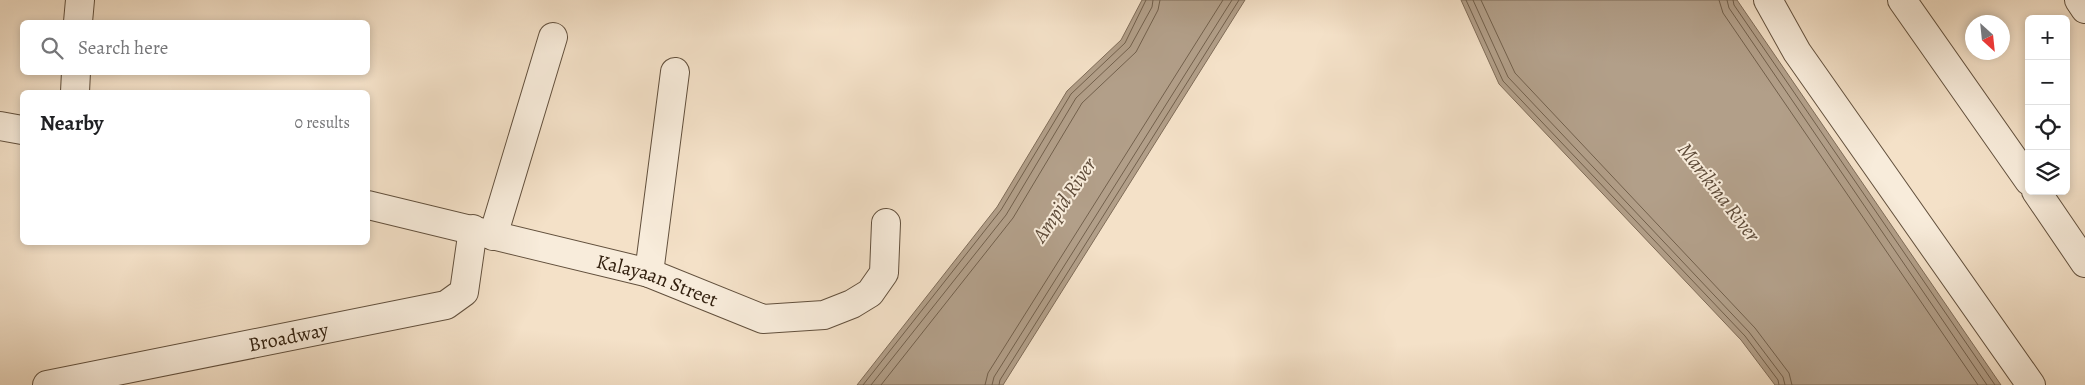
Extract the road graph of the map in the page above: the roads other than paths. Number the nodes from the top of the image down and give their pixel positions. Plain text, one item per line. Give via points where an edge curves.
1 (80, 0) edge
2 (1768, 0) edge
3 (1902, 0) edge
4 (2079, 0) edge
5 (2085, 9) edge
6 (78, 20) edge
7 (553, 37) dead end
8 (675, 72) dead end
9 (76, 75) edge
10 (75, 90) edge
11 (0, 126) edge
12 (20, 130) edge
13 (2025, 175) edge
14 (2039, 195) edge
15 (370, 205) edge
16 (886, 223) dead end
17 (483, 233) junction
18 (2085, 264) edge
19 (649, 273) junction
20 (47, 385) edge
21 (2031, 385) edge

1 - 6 street
2 - 21 street via 1797,52
3 - 13 street
4 - 5 street
7 - 17 street, Broadway
8 - 19 street
9 - 10 street
11 - 12 street
14 - 18 street
15 - 17 street, Kalayaan Street
16 - 19 street, Kalayaan Street via 884,273 870,293 824,315 763,319
17 - 19 street, Kalayaan Street
17 - 20 street, Broadway via 464,292 446,305

